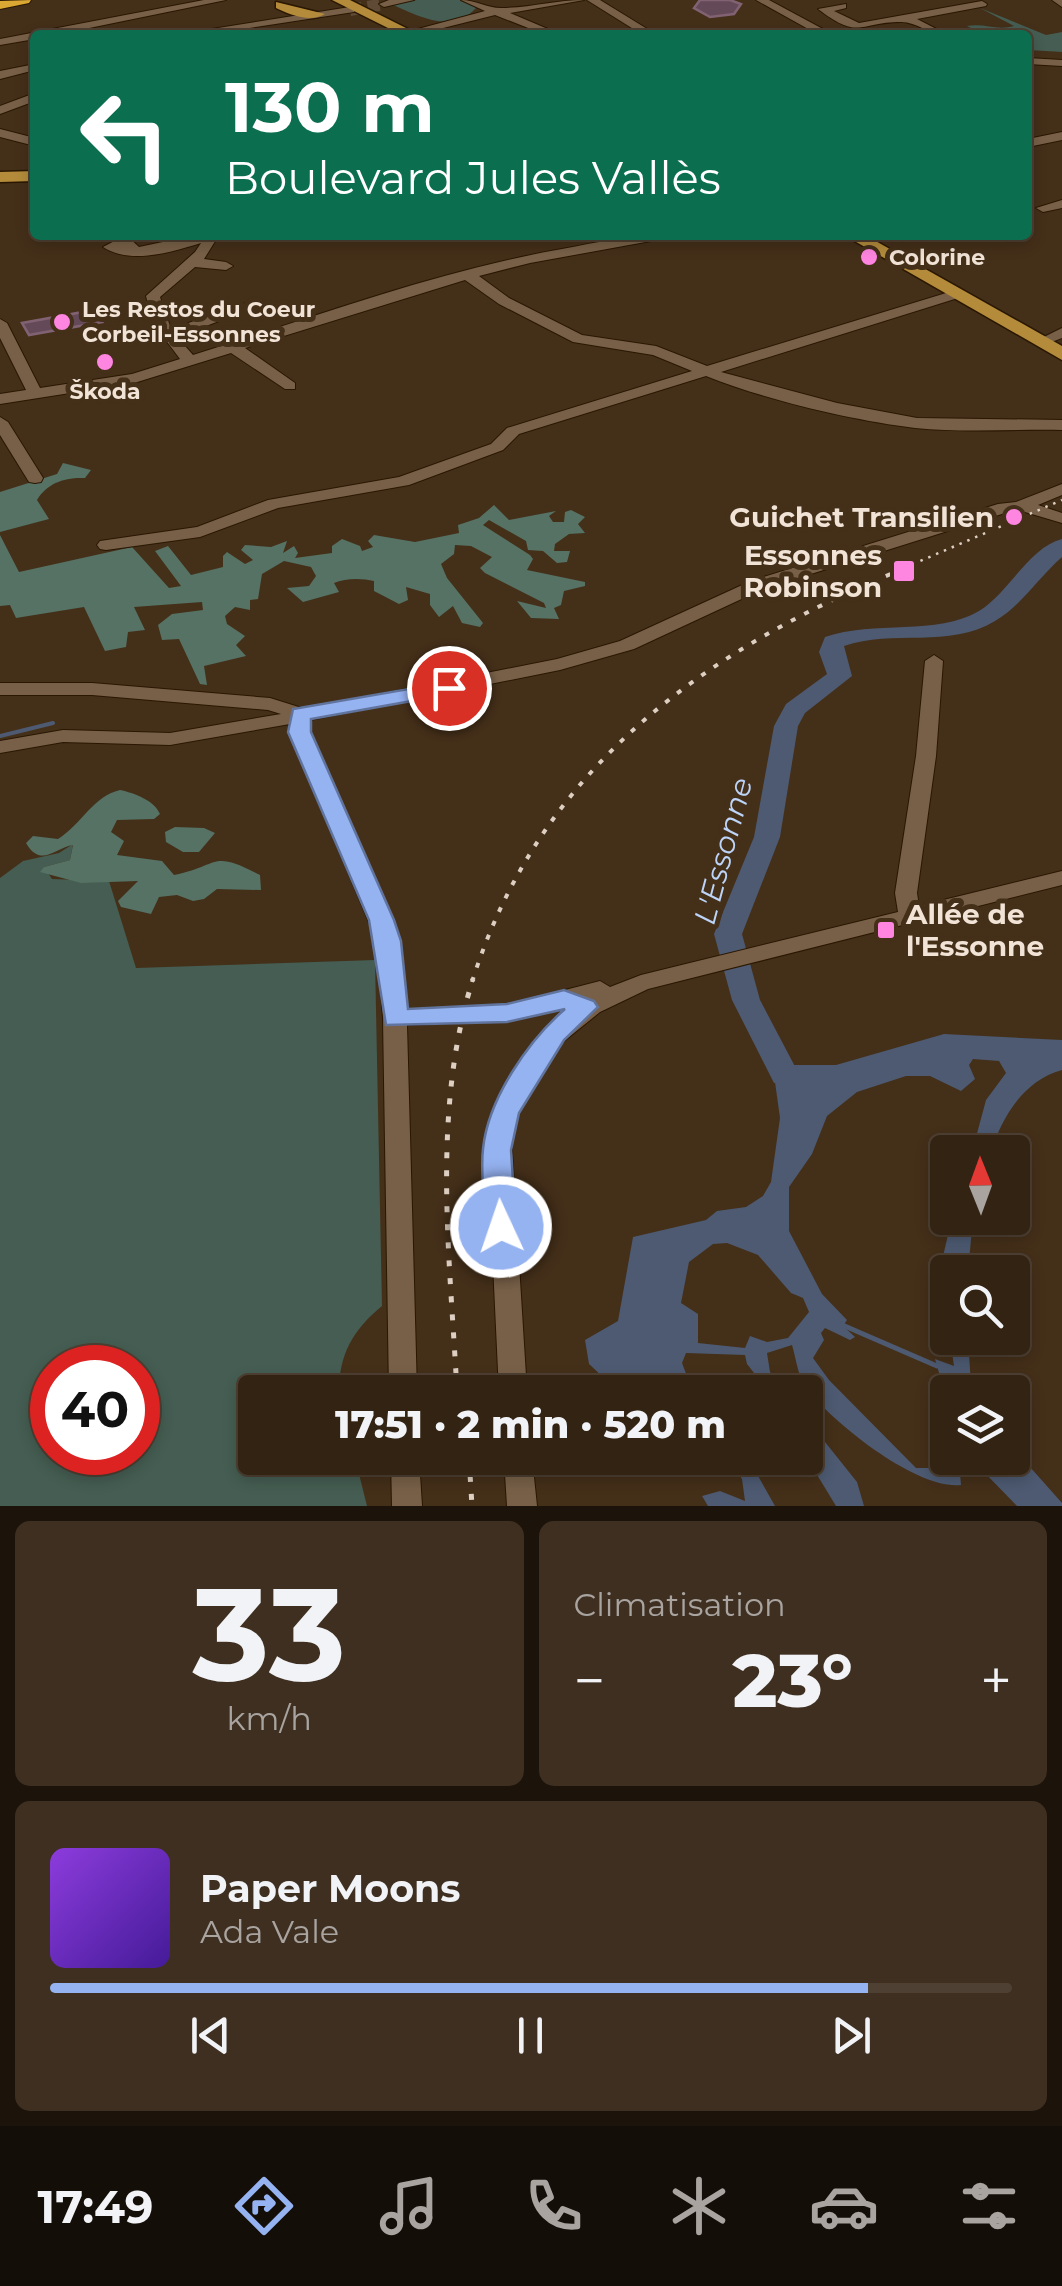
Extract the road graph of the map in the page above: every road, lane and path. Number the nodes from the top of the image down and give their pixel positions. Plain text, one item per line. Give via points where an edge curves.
1 (24, 0) edge
2 (221, 0) edge
3 (364, 0) edge
4 (409, 0) edge
5 (466, 0) edge
6 (579, 0) edge
7 (592, 0) edge
8 (761, 0) edge
9 (204, 1) edge
10 (1, 2) edge
11 (979, 2) edge
12 (478, 3) edge
13 (836, 3) edge
14 (384, 4) dead end
15 (344, 5) edge
16 (285, 11) edge
17 (495, 12) junction
18 (318, 14) joint
19 (906, 18) junction
20 (880, 22) junction
21 (53, 30) edge
22 (202, 30) edge
23 (406, 30) edge
24 (412, 30) edge
25 (430, 30) edge
26 (543, 30) edge
27 (639, 30) edge
28 (818, 30) edge
29 (931, 30) edge
30 (30, 35) edge
31 (4, 41) edge
32 (30, 52) edge
33 (1032, 61) edge
34 (1062, 62) edge
35 (30, 67) edge
36 (0, 74) edge
37 (0, 93) edge
38 (30, 99) edge
39 (20, 102) junction
40 (0, 110) edge
41 (1, 134) edge
42 (1059, 140) edge
43 (30, 141) edge
44 (1032, 143) edge
45 (30, 174) edge
46 (0, 175) edge
47 (1062, 204) edge
48 (1043, 208) dead end
49 (192, 240) edge
50 (207, 240) edge
51 (638, 240) edge
52 (862, 240) edge
53 (133, 248) dead end
54 (192, 262) junction
55 (226, 266) dead end
56 (468, 275) junction
57 (956, 294) junction
58 (257, 304) dead end
59 (0, 324) edge
60 (1062, 332) edge
61 (168, 335) junction
62 (1040, 342) junction
63 (233, 347) junction
64 (1062, 354) edge
65 (191, 361) junction
66 (710, 373) junction
67 (290, 386) dead end
68 (34, 391) junction
69 (0, 399) edge
70 (0, 422) edge
71 (1062, 424) edge
72 (35, 478) dead end
73 (1062, 488) edge
74 (1020, 506) junction
75 (1062, 518) edge
76 (106, 546) dead end
77 (934, 661) dead end
78 (0, 689) edge
79 (300, 714) junction
80 (0, 747) edge
81 (1062, 878) edge
82 (910, 915) junction
83 (574, 1003) junction
84 (395, 1018) junction
85 (403, 1375) edge
86 (512, 1375) edge
87 (405, 1475) edge
88 (519, 1475) edge
89 (406, 1506) edge
90 (522, 1506) edge

1 - 10 highway
2 - 9 street
3 - 24 main road via 398,15
4 - 14 street
5 - 12 street
6 - 17 street
7 - 27 street
8 - 28 street
9 - 21 street via 174,12
11 - 19 street
12 - 17 street
13 - 20 street
13 - 20 street via 822,9 858,28
15 - 18 street
15 - 23 main road
16 - 18 main road
16 - 22 street
17 - 25 street
17 - 26 street
19 - 20 street
19 - 29 street
30 - 31 street
31 - 32 street
33 - 34 street
35 - 36 street
37 - 39 street
38 - 39 street
39 - 40 street
41 - 43 street
42 - 44 street
45 - 46 main road
47 - 48 street
49 - 53 street
50 - 54 street
51 - 56 street
52 - 57 main road
54 - 55 street
54 - 61 street via 154,296
56 - 63 street
56 - 66 street via 578,339 656,351
57 - 62 main road
57 - 66 street
58 - 61 street
59 - 68 street
60 - 62 street
61 - 65 street
62 - 64 main road
63 - 65 street
63 - 67 street
65 - 68 street via 114,383
66 - 71 street via 888,420
66 - 76 street via 513,431 497,447 403,481 274,504 200,532
68 - 69 street
70 - 72 street
73 - 74 street
74 - 75 street
74 - 79 street via 756,585 612,650
77 - 82 street via 906,893
78 - 79 street via 80,688 270,704
79 - 80 street via 179,738 62,736
79 - 84 street via 300,732 388,941
81 - 82 street
82 - 83 street
83 - 84 street
83 - 86 street via 528,1070 498,1136
84 - 85 street
87 - 89 street
88 - 90 street

